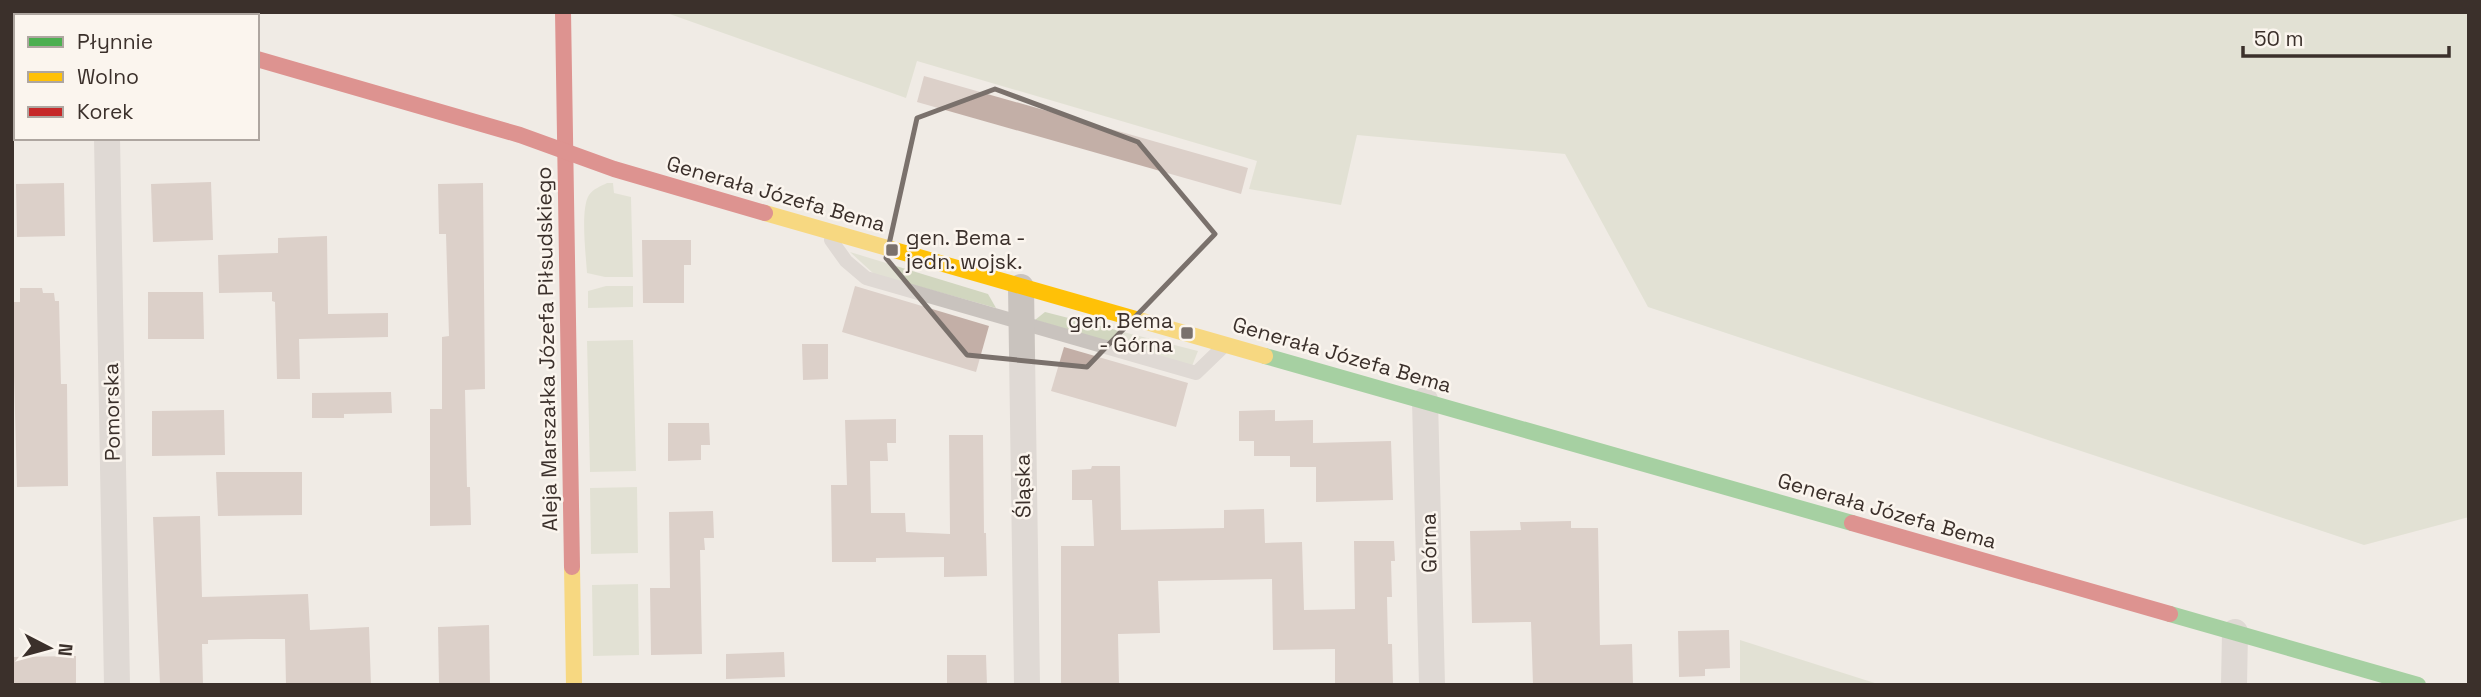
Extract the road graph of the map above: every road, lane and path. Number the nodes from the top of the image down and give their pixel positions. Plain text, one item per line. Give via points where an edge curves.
1 (563, 12) edge
2 (259, 60) edge
3 (107, 140) edge
4 (565, 153) junction
5 (824, 230) junction
6 (1021, 287) junction
7 (1021, 322) junction
8 (1226, 344) junction
9 (1425, 400) junction
10 (2235, 632) junction
11 (117, 685) edge
12 (574, 685) edge
13 (1027, 685) edge
14 (1432, 685) edge
15 (2234, 685) edge
16 (2418, 685) edge

1 - 4 street, Aleja Marszałka Józefa Piłsudskiego
2 - 4 street, Generała Józefa Bema via 520,135
3 - 11 street, Pomorska
4 - 5 street, Generała Józefa Bema
4 - 12 street, Aleja Marszałka Józefa Piłsudskiego
5 - 6 street, Generała Józefa Bema
5 - 7 lane via 846,261 866,278
6 - 7 street, Śląska
6 - 8 street, Generała Józefa Bema
7 - 8 lane via 1196,373
7 - 13 street, Śląska
8 - 9 street, Generała Józefa Bema
9 - 10 street, Generała Józefa Bema
9 - 14 street, Górna
10 - 15 street
10 - 16 street, Generała Józefa Bema

